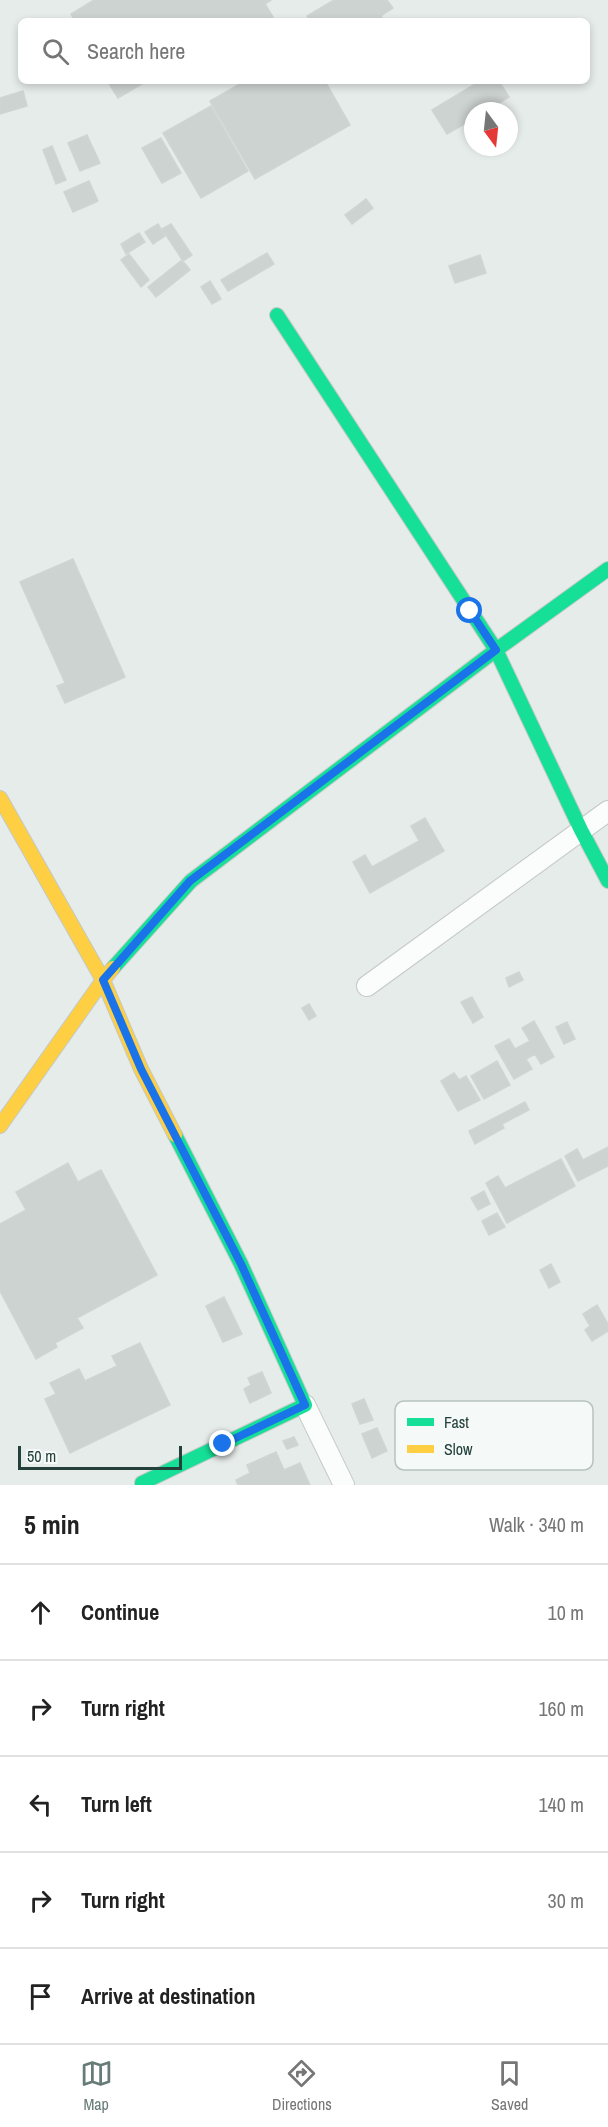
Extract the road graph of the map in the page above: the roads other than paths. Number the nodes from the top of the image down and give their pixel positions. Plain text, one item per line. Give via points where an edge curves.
1 (277, 315) dead end
2 (608, 569) edge
3 (496, 650) junction
4 (0, 798) edge
5 (608, 811) edge
6 (581, 830) junction
7 (608, 881) edge
8 (103, 980) junction
9 (367, 986) dead end
10 (0, 1126) edge
11 (305, 1405) junction
12 (141, 1484) edge
13 (344, 1485) edge

1 - 3 street
2 - 3 street
3 - 6 street
3 - 8 street via 190,881
4 - 8 street
5 - 6 street
6 - 7 street
6 - 9 street
8 - 10 street
8 - 11 street via 141,1069 241,1264
11 - 12 street
11 - 13 street

